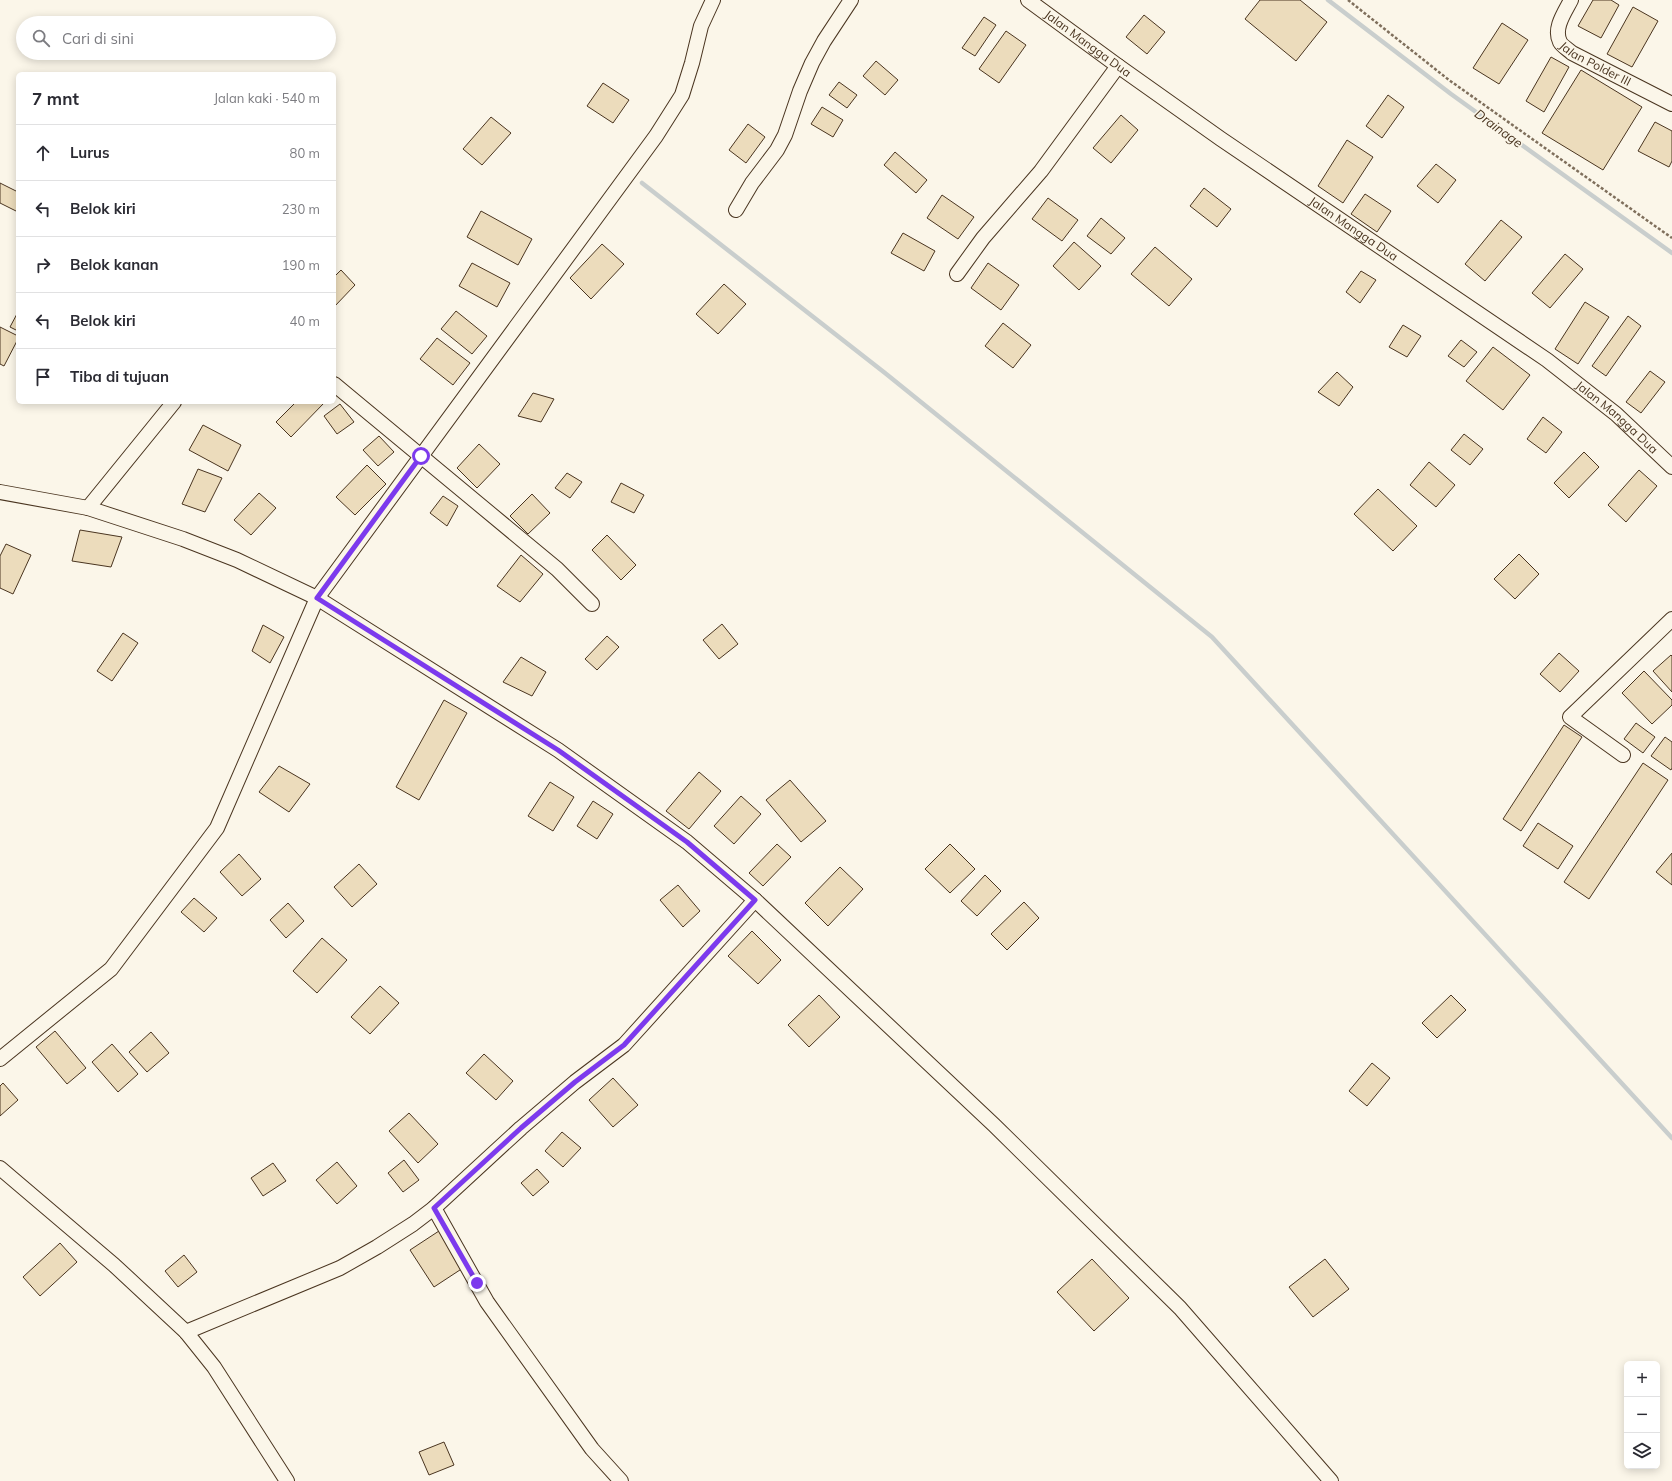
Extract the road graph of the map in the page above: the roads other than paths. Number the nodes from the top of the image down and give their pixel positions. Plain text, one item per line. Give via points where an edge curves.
1 (712, 0) edge
2 (851, 0) edge
3 (1028, 0) edge
4 (1571, 0) edge
5 (1118, 66) junction
6 (1672, 104) edge
7 (736, 210) dead end
8 (957, 274) dead end
9 (336, 386) edge
10 (172, 404) edge
11 (421, 456) junction
12 (1672, 467) edge
13 (0, 492) edge
14 (88, 508) junction
15 (317, 598) junction
16 (592, 604) dead end
17 (1672, 619) edge
18 (1623, 755) dead end
19 (755, 900) junction
20 (0, 1059) edge
21 (0, 1168) edge
22 (434, 1208) junction
23 (186, 1332) junction
24 (288, 1481) edge
25 (621, 1481) edge
26 (1331, 1481) edge

1 - 11 street via 701,26 682,94 656,136
2 - 7 street via 812,63 783,140
3 - 5 street, Jalan Mangga Dua
4 - 6 street, Jalan Polder III via 1557,30 1560,43 1572,53
5 - 8 street via 1041,171 983,238
5 - 12 street, Jalan Mangga Dua via 1547,360 1616,414
9 - 11 street
10 - 14 street
11 - 15 street
11 - 16 street via 557,569
13 - 14 street
14 - 15 street via 183,539 237,560
15 - 19 street via 558,750 687,842
15 - 20 street via 217,828 111,969
17 - 18 street via 1570,717
19 - 22 street via 624,1045 527,1122
19 - 26 street via 994,1125 1180,1308
21 - 23 street via 114,1264
22 - 23 street via 377,1247 340,1268
22 - 25 street via 487,1302 592,1449
23 - 24 street via 214,1368

